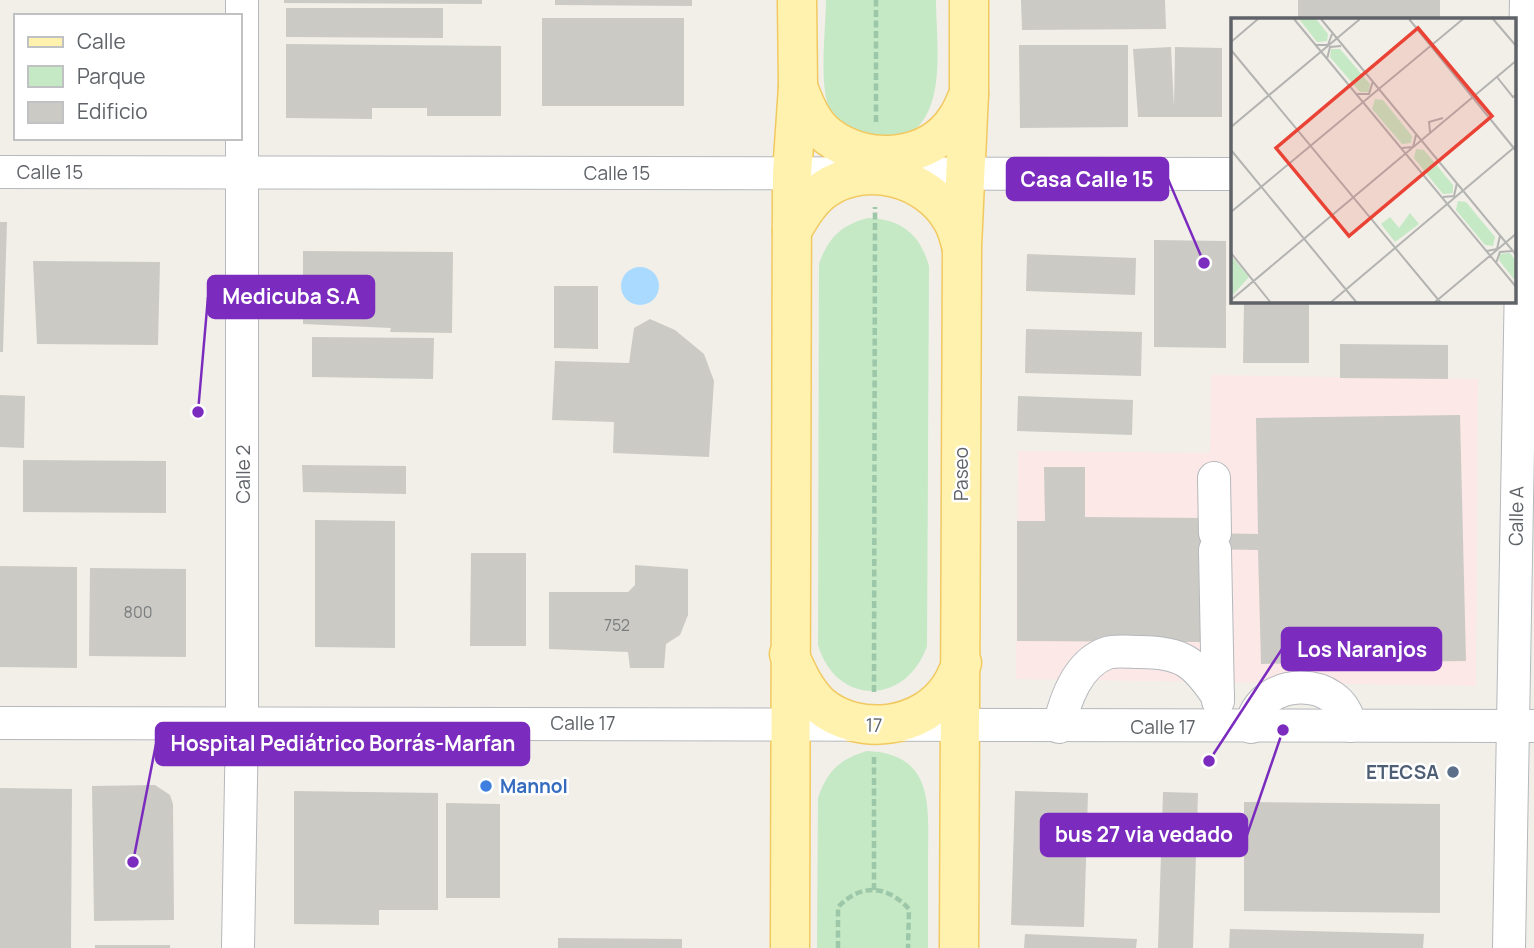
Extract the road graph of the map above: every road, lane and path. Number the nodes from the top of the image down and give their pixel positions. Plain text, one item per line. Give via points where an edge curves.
1 (242, 0) edge
2 (797, 0) edge
3 (876, 0) edge
4 (969, 0) edge
5 (1526, 0) edge
6 (798, 86) junction
7 (969, 93) junction
8 (875, 165) junction
9 (244, 171) junction
10 (0, 172) edge
11 (792, 174) junction
12 (965, 174) junction
13 (1231, 174) edge
14 (1524, 175) edge
15 (792, 231) junction
16 (962, 247) junction
17 (1214, 478) dead end
18 (789, 652) junction
19 (962, 662) junction
20 (1219, 712) junction
21 (0, 723) edge
22 (242, 723) junction
23 (788, 723) junction
24 (874, 726) junction
25 (959, 726) junction
26 (1523, 726) edge
27 (1059, 727) junction
28 (874, 890) junction
29 (238, 948) edge
30 (789, 948) edge
31 (838, 948) edge
32 (908, 948) edge
33 (959, 948) edge
34 (1509, 948) edge

1 - 9 street, Calle 2
2 - 6 main road
3 - 8 path
4 - 7 main road, Paseo
5 - 14 street, Calle A
6 - 8 main road via 808,113 827,136
6 - 11 main road
7 - 8 main road via 956,120 936,140
7 - 12 main road, Paseo
8 - 11 street, Calle 15
8 - 12 street, Calle 15
8 - 15 main road via 826,189 805,208
8 - 16 main road via 934,197 952,220
8 - 24 path
9 - 10 street, Calle 15
9 - 11 street, Calle 15
9 - 22 street, Calle 2
11 - 15 main road
12 - 13 street, Calle 15
12 - 16 main road, Paseo
14 - 26 street, Calle A
15 - 18 main road
16 - 19 main road, Paseo
17 - 20 street
18 - 23 main road
18 - 24 main road via 802,682 820,705 846,719
19 - 24 main road via 949,688 929,709 903,722
19 - 25 main road, Paseo
20 - 26 street, Calle 17 via 1251,727
20 - 27 street, Calle 17
20 - 27 street via 1206,678 1191,664 1169,652 1109,652 1084,670 1064,702
21 - 22 street, Calle 17
22 - 23 street, Calle 17
22 - 29 street, Calle 2
23 - 24 street, 17
23 - 30 main road
24 - 25 street, 17
24 - 28 path
25 - 27 street, Calle 17
25 - 33 main road, Paseo
26 - 34 street, Calle A
28 - 31 path via 852,893 838,907
28 - 32 path via 896,895 909,909

